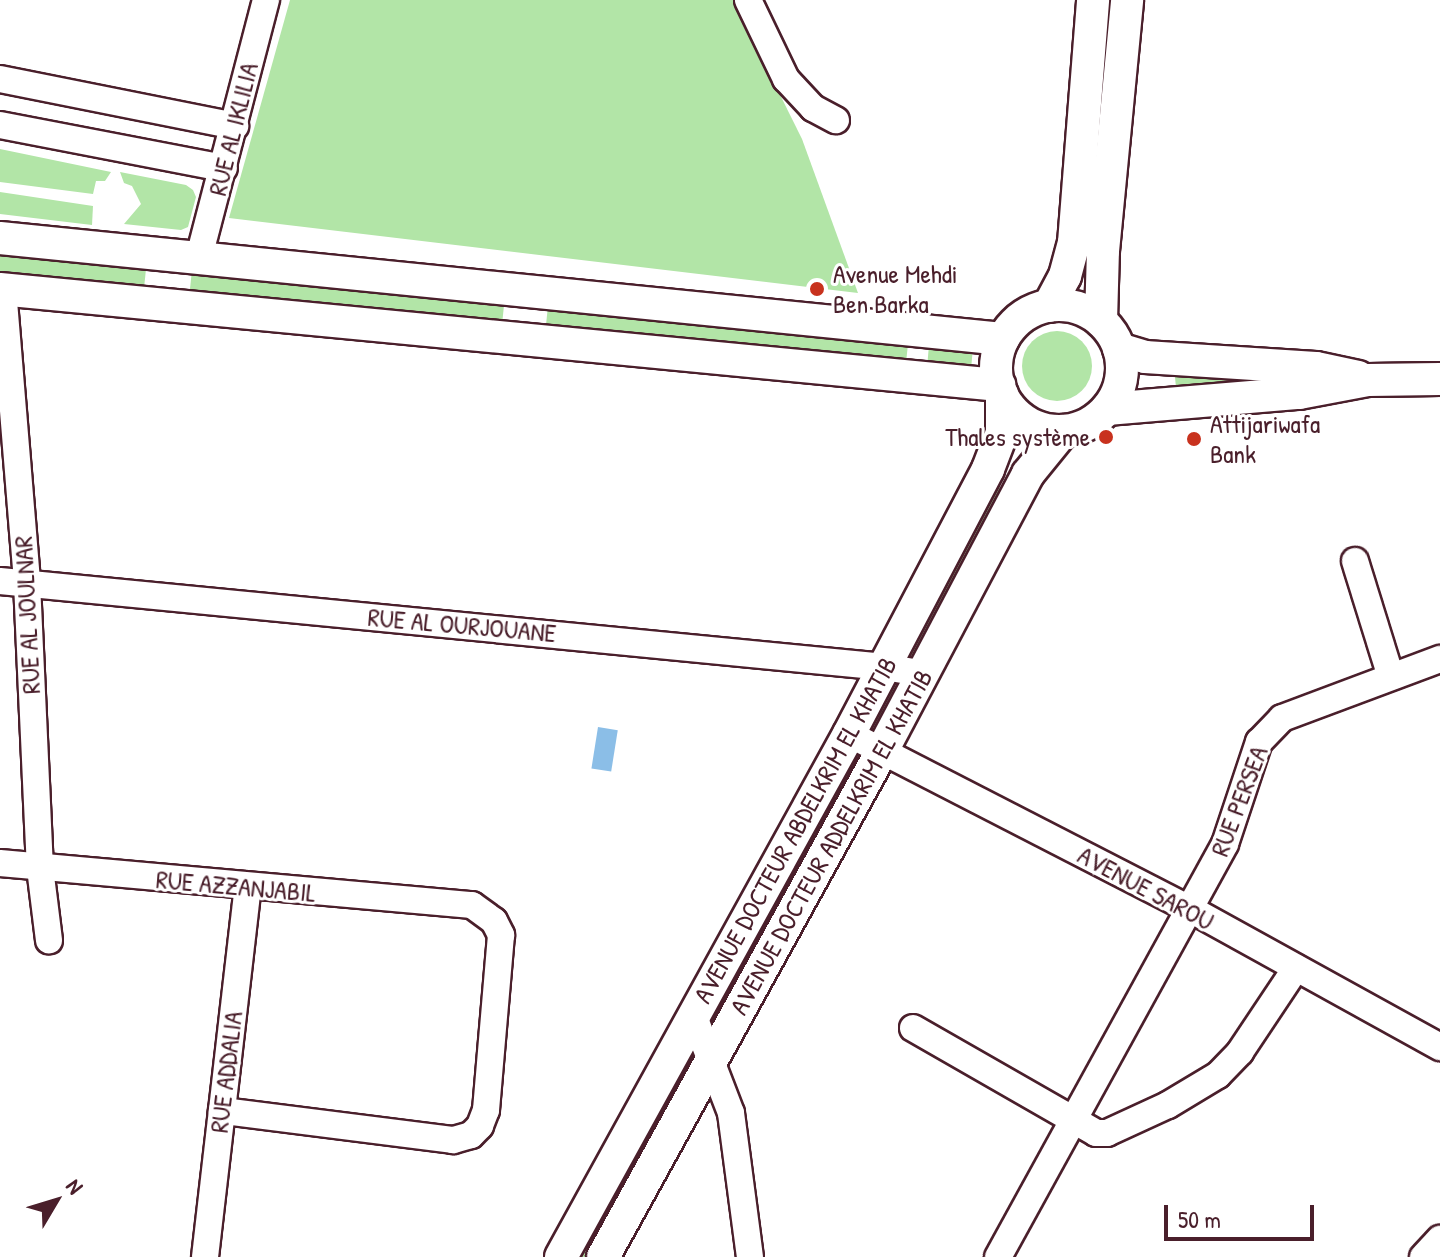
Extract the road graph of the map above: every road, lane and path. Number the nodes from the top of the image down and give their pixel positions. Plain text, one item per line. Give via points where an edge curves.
1 (266, 0) edge
2 (748, 0) edge
3 (1093, 0) edge
4 (1127, 0) edge
5 (0, 79) edge
6 (836, 120) dead end
7 (0, 125) edge
8 (235, 126) junction
9 (224, 168) junction
10 (0, 238) edge
11 (199, 257) junction
12 (2, 289) edge
13 (1049, 306) junction
14 (1101, 321) junction
15 (1003, 339) junction
16 (1119, 349) junction
17 (1440, 379) edge
18 (1368, 380) junction
19 (1000, 390) junction
20 (1107, 409) junction
21 (1063, 431) junction
22 (1355, 561) dead end
23 (0, 581) edge
24 (27, 583) junction
25 (1440, 659) edge
26 (885, 667) junction
27 (923, 674) junction
28 (1391, 677) junction
29 (849, 734) junction
30 (882, 751) junction
31 (0, 863) edge
32 (40, 868) junction
33 (248, 888) junction
34 (1190, 909) junction
35 (49, 940) dead end
36 (1296, 968) junction
37 (693, 1014) junction
38 (913, 1028) dead end
39 (1440, 1047) edge
40 (712, 1058) junction
41 (222, 1111) junction
42 (1075, 1121) junction
43 (1440, 1239) edge
44 (205, 1257) edge
45 (561, 1257) edge
46 (603, 1257) edge
47 (750, 1257) edge
48 (998, 1257) edge
49 (1423, 1257) edge

1 - 8 street, RUE AL IKLILIA
2 - 6 street via 786,79 813,108
3 - 13 main road via 1074,243
4 - 14 main road
5 - 8 street
7 - 9 street
8 - 9 street, RUE AL IKLILIA
9 - 11 street, RUE AL IKLILIA
10 - 11 main road
11 - 15 main road
12 - 19 main road
12 - 24 street, RUE AL JOULNAR
13 - 14 main road via 1076,308
13 - 15 main road via 1022,317
14 - 16 main road
15 - 19 main road via 996,362
16 - 18 main road via 1162,359 1316,368
16 - 20 main road via 1121,380
17 - 18 main road
18 - 20 main road via 1299,393
19 - 21 main road via 1027,422
19 - 26 main road, AVENUE DOCTEUR ABDELKRIM EL KHATIB via 1003,423 997,452
20 - 21 main road via 1095,420
21 - 27 main road, AVENUE DOCTEUR ADDELKRIM EL KHATIB via 1028,474
22 - 28 street
23 - 24 street, RUE AL OURJOUANE
24 - 26 street, RUE AL OURJOUANE
24 - 32 street, RUE AL JOULNAR
25 - 28 street, RUE PERSEA
26 - 27 street, RUE AL OURJOUANE
26 - 29 main road, AVENUE DOCTEUR ABDELKRIM EL KHATIB
27 - 30 main road, AVENUE DOCTEUR ADDELKRIM EL KHATIB
28 - 34 street, RUE PERSEA via 1282,718 1268,731 1252,754 1225,844
29 - 30 street, AVENUE SAROU
29 - 37 main road, AVENUE DOCTEUR ABDELKRIM EL KHATIB
30 - 34 street, AVENUE SAROU
30 - 40 main road, AVENUE DOCTEUR ADDELKRIM EL KHATIB
31 - 32 street, RUE AZZANJABIL
32 - 33 street, RUE AZZANJABIL
32 - 35 street, RUE AL JOULNAR
33 - 41 street, RUE ADDALIA
33 - 41 street, RUE AZZANJABIL via 472,905 487,915 501,935 486,1110 477,1131 453,1140
34 - 36 street, AVENUE SAROU
34 - 42 street, RUE PERSEA
36 - 39 street, AVENUE SAROU
36 - 42 street via 1240,1052 1202,1086 1118,1130 1096,1133
37 - 40 street
37 - 45 main road, AVENUE DOCTEUR ABDELKRIM EL KHATIB
38 - 42 street
40 - 46 main road, AVENUE DOCTEUR ADDELKRIM EL KHATIB
40 - 47 street via 731,1113
41 - 44 street, RUE ADDALIA
42 - 48 street, RUE PERSEA
43 - 49 street

